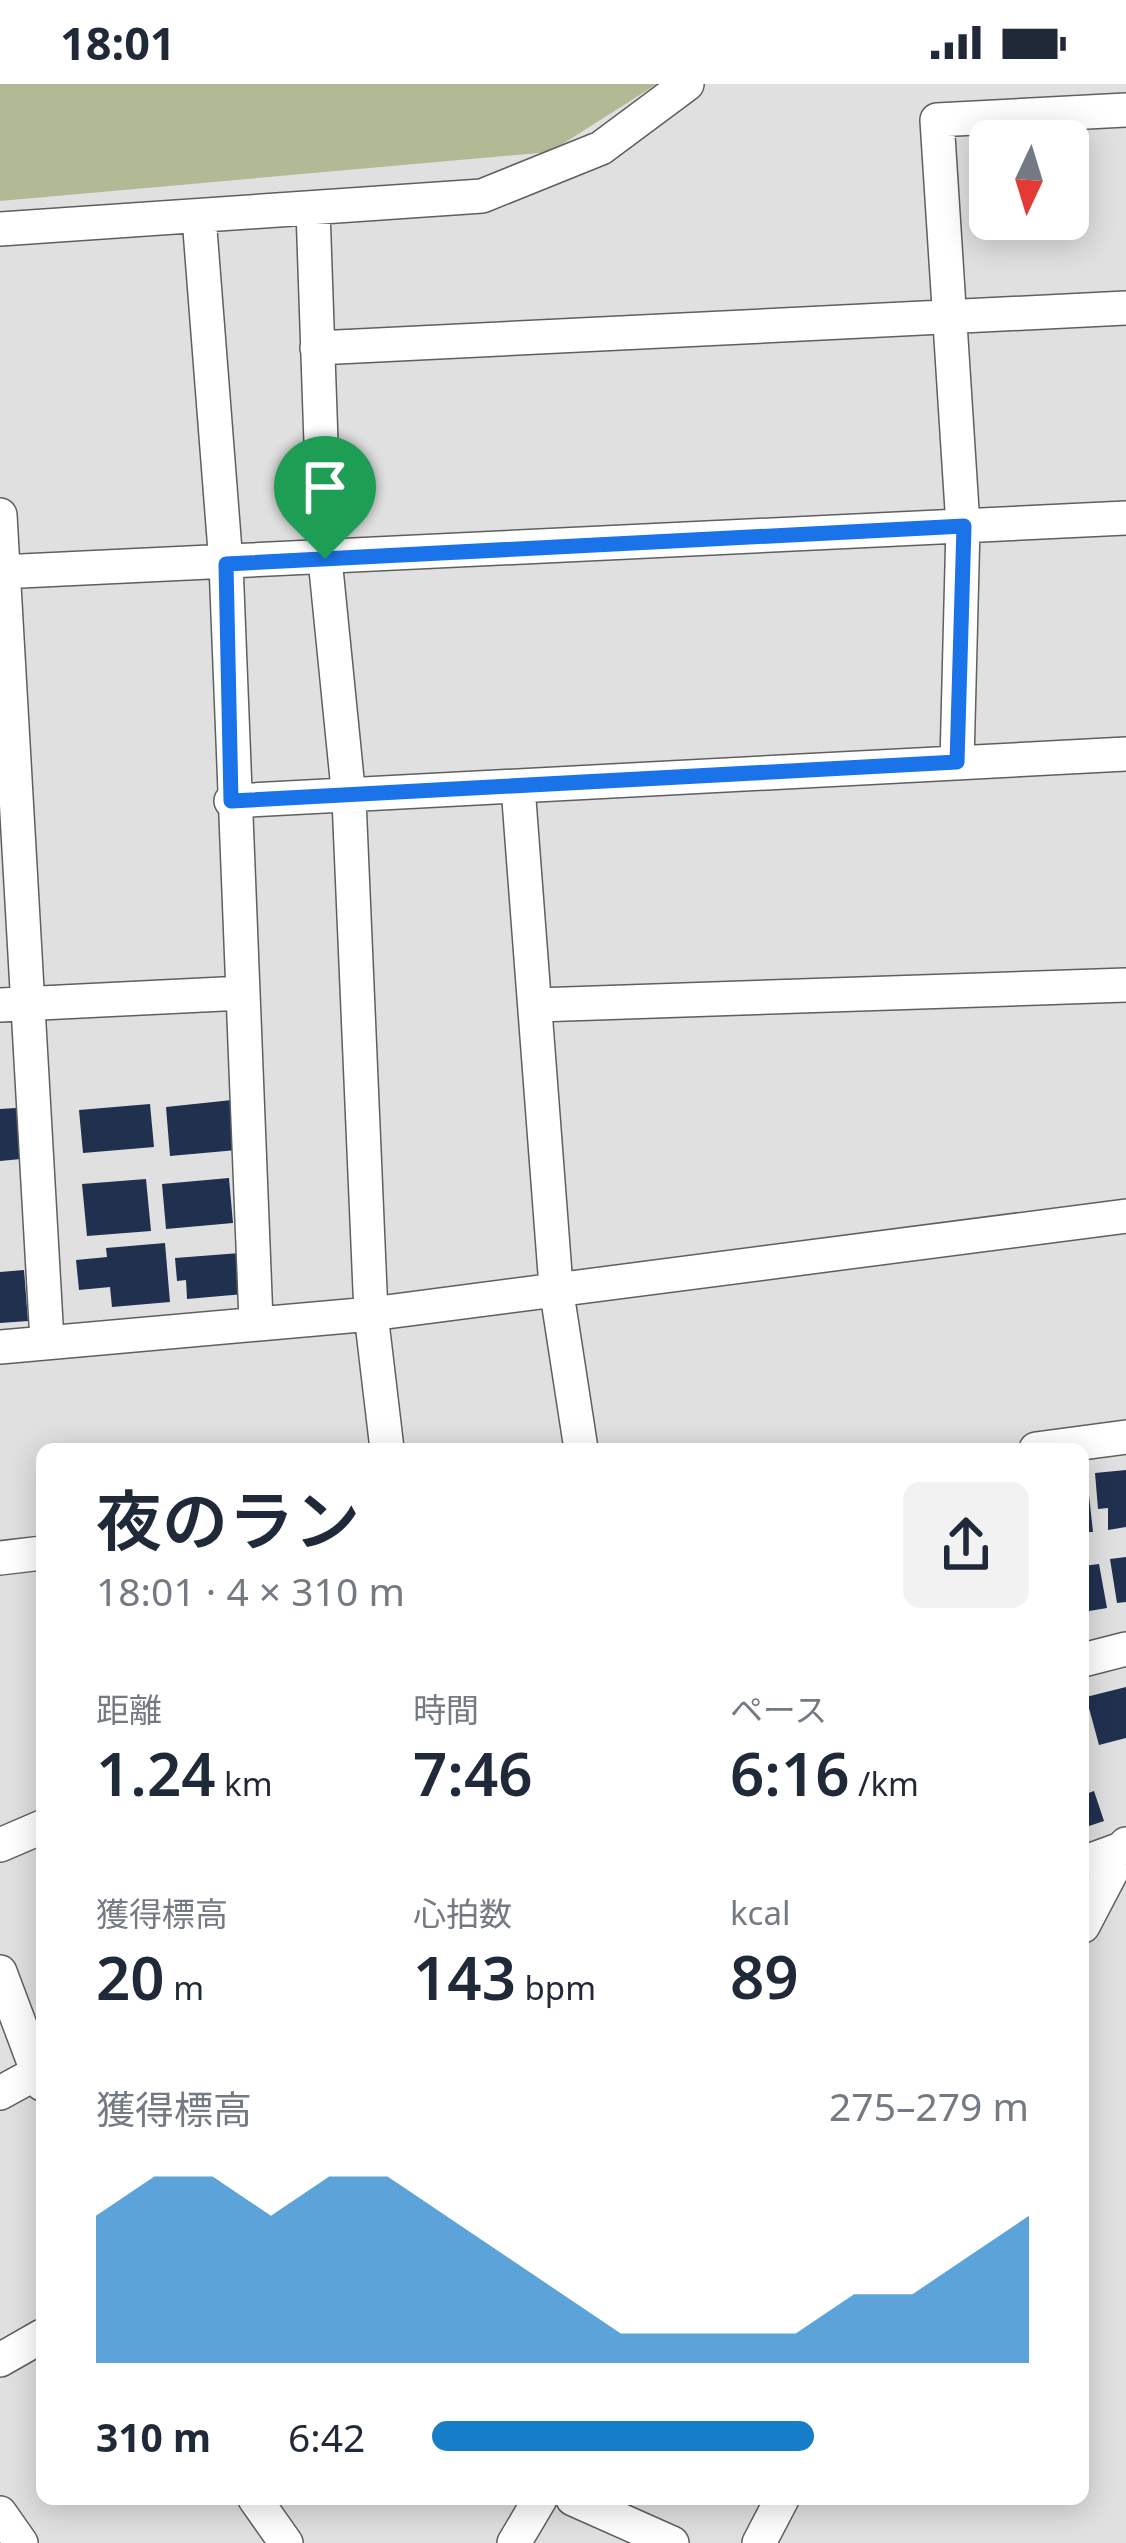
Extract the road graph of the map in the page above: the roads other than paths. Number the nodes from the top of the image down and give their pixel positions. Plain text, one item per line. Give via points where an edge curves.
1 (687, 84) edge
2 (1126, 110) edge
3 (313, 210) junction
4 (199, 218) junction
5 (0, 229) edge
6 (1126, 308) edge
7 (947, 317) junction
8 (317, 348) junction
9 (0, 515) edge
10 (1126, 518) edge
11 (964, 526) junction
12 (325, 559) junction
13 (226, 564) junction
14 (1, 572) edge
15 (1126, 754) edge
16 (957, 762) junction
17 (518, 788) junction
18 (349, 799) junction
19 (231, 801) junction
20 (1126, 985) edge
21 (243, 993) junction
22 (14, 1004) edge
23 (536, 1005) junction
24 (1126, 1216) edge
25 (556, 1287) junction
26 (371, 1314) junction
27 (256, 1321) junction
28 (46, 1341) junction
29 (0, 1347) edge
30 (1126, 1436) edge
31 (387, 1443) edge
32 (580, 1443) edge
33 (1078, 1443) edge
34 (36, 1554) edge
35 (0, 1558) edge
36 (1126, 1649) edge
37 (1089, 1658) edge
38 (36, 1830) edge
39 (0, 1845) edge
40 (1125, 1846) edge
41 (1089, 1860) edge
42 (1089, 1915) edge
43 (0, 1972) edge
44 (36, 2065) edge
45 (36, 2077) edge
46 (0, 2093) edge
47 (36, 2339) edge
48 (0, 2360) edge
49 (259, 2505) edge
50 (536, 2505) edge
51 (586, 2505) edge
52 (779, 2505) edge
53 (0, 2513) edge
54 (21, 2543) edge
55 (286, 2543) edge
56 (514, 2543) edge
57 (672, 2543) edge
58 (759, 2543) edge

1 - 3 street via 601,148 482,196
2 - 7 street via 937,119
3 - 4 street
3 - 8 street
4 - 5 street
4 - 13 street
6 - 7 street
7 - 8 street
7 - 11 street
8 - 12 street
9 - 14 street
10 - 11 street
11 - 12 street
11 - 16 street
12 - 13 street
12 - 18 street
13 - 14 street
13 - 19 street
14 - 22 street
15 - 16 street
16 - 17 street
17 - 18 street
17 - 23 street
18 - 19 street
18 - 26 street
19 - 21 street
20 - 23 street
21 - 22 street
21 - 27 street
22 - 28 street
23 - 25 street
24 - 25 street
25 - 26 street
25 - 32 street
26 - 27 street
26 - 31 street
27 - 28 street
28 - 29 street
30 - 33 street
34 - 35 street
36 - 37 street
38 - 39 street
40 - 41 street
40 - 42 street
43 - 44 street
45 - 46 street
47 - 48 street
49 - 55 street
50 - 56 street
51 - 57 street
52 - 58 street
53 - 54 street

